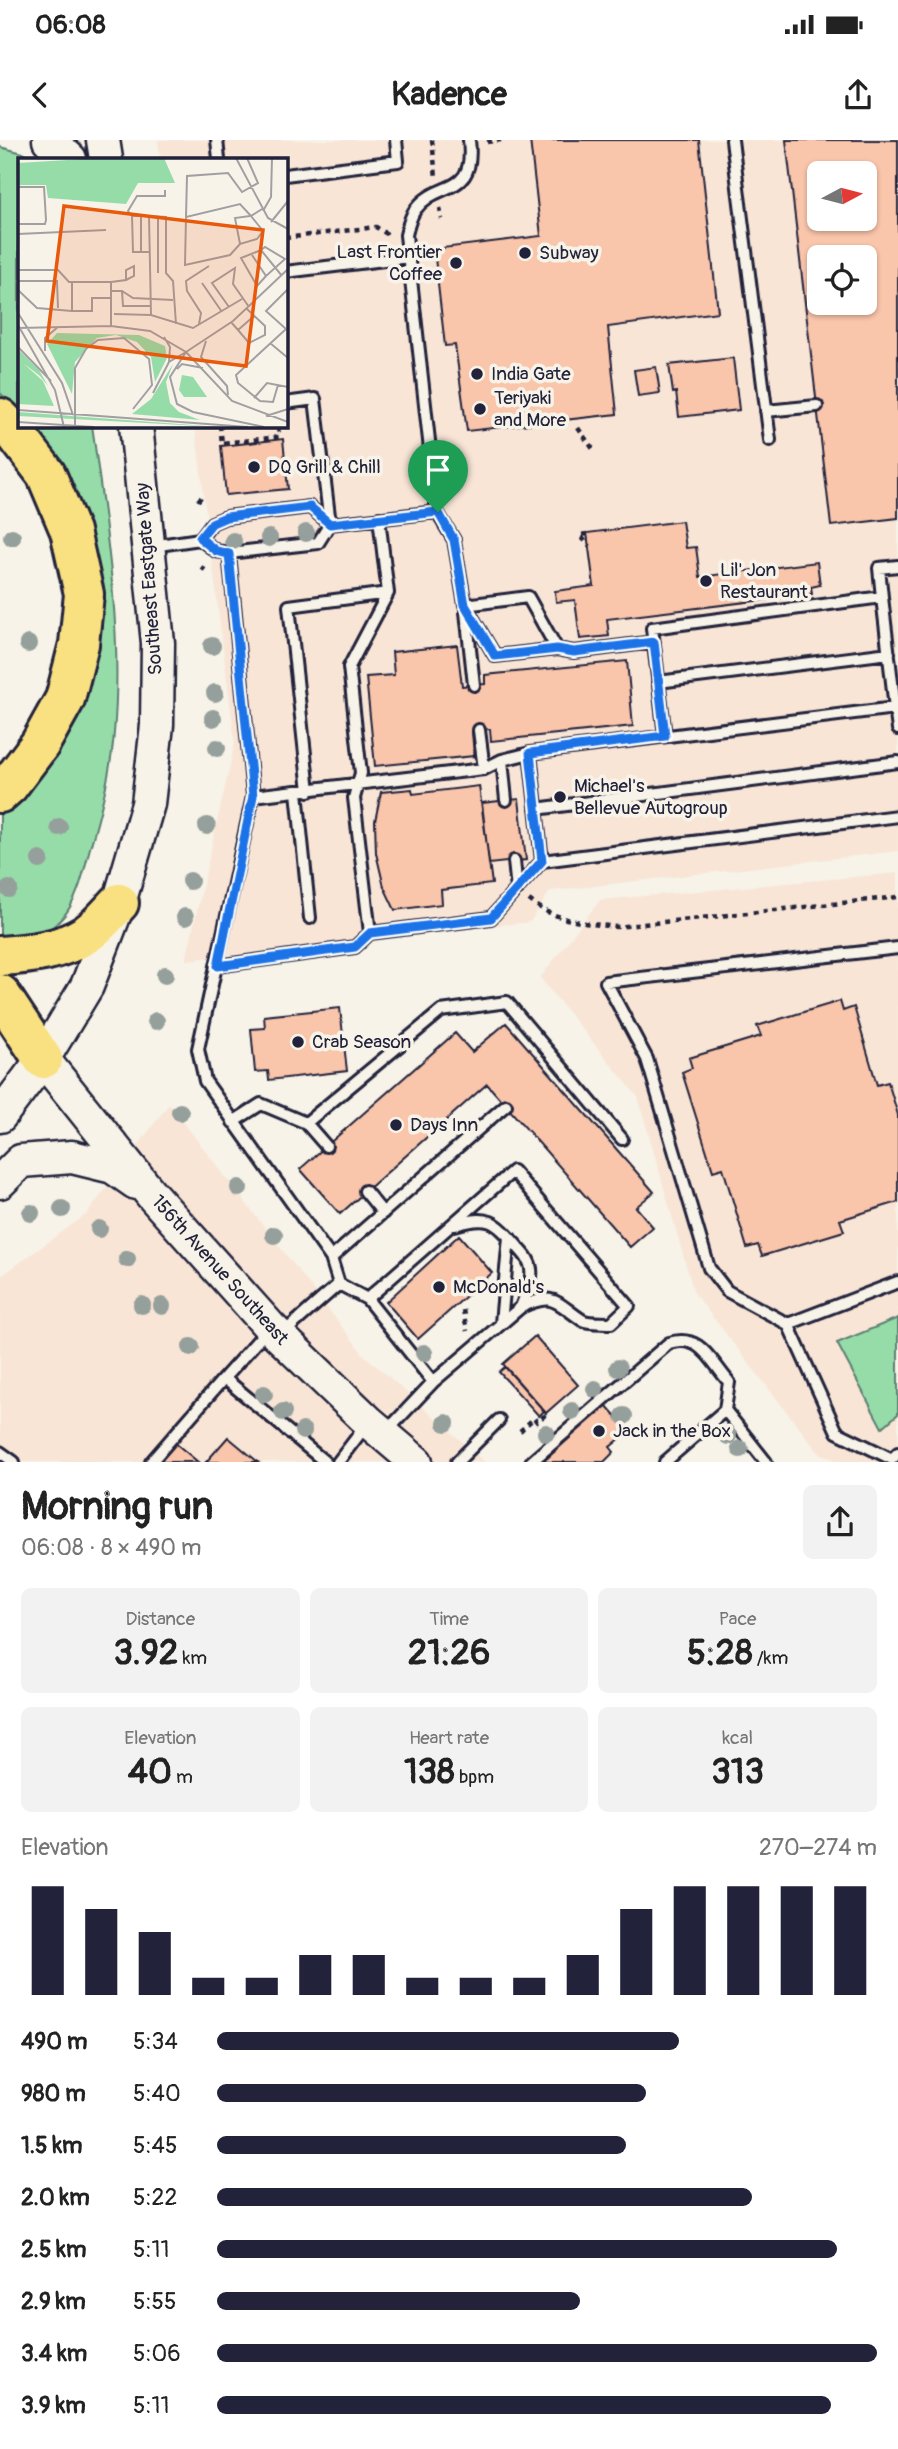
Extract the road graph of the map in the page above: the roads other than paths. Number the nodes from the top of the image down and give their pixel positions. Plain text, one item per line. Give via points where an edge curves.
1 (49, 140) edge
2 (103, 140) edge
3 (217, 140) edge
4 (396, 140) edge
5 (469, 140) edge
6 (732, 140) edge
7 (69, 158) edge
8 (106, 158) edge
9 (219, 158) edge
10 (287, 176) edge
11 (409, 257) junction
12 (287, 272) edge
13 (287, 403) edge
14 (817, 406) dead end
15 (766, 411) junction
16 (0, 418) edge
17 (136, 427) edge
18 (770, 440) dead end
19 (438, 512) junction
20 (379, 518) junction
21 (330, 524) junction
22 (200, 538) junction
23 (150, 546) junction
24 (229, 554) junction
25 (898, 566) edge
26 (388, 593) junction
27 (882, 597) junction
28 (465, 605) junction
29 (654, 642) junction
30 (557, 649) junction
31 (889, 653) junction
32 (659, 682) junction
33 (474, 685) dead end
34 (895, 708) junction
35 (898, 729) edge
36 (479, 730) dead end
37 (665, 736) junction
38 (530, 753) junction
39 (502, 760) junction
40 (898, 762) edge
41 (484, 769) junction
42 (358, 785) junction
43 (309, 791) junction
44 (0, 793) edge
45 (297, 793) junction
46 (253, 796) junction
47 (506, 800) dead end
48 (536, 809) junction
49 (898, 816) edge
50 (514, 861) dead end
51 (542, 861) junction
52 (517, 890) junction
53 (119, 903) junction
54 (310, 918) dead end
55 (370, 933) junction
56 (898, 948) edge
57 (0, 956) edge
58 (218, 966) junction
59 (0, 994) edge
60 (0, 1042) edge
61 (43, 1059) junction
62 (556, 1061) junction
63 (547, 1070) dead end
64 (506, 1105) dead end
65 (0, 1116) edge
66 (233, 1122) junction
67 (306, 1123) junction
68 (622, 1139) dead end
69 (327, 1146) dead end
70 (0, 1182) edge
71 (365, 1192) dead end
72 (151, 1194) junction
73 (383, 1213) junction
74 (450, 1226) junction
75 (509, 1237) junction
76 (331, 1258) junction
77 (898, 1282) edge
78 (340, 1284) junction
79 (367, 1299) junction
80 (521, 1307) junction
81 (501, 1323) junction
82 (788, 1324) junction
83 (274, 1332) junction
84 (223, 1378) junction
85 (433, 1382) junction
86 (725, 1410) junction
87 (499, 1420) dead end
88 (377, 1428) junction
89 (0, 1452) edge
90 (898, 1453) edge
91 (14, 1462) edge
92 (151, 1462) edge
93 (325, 1462) edge
94 (338, 1462) edge
95 (416, 1462) edge
96 (457, 1462) edge
97 (531, 1462) edge
98 (665, 1462) edge
99 (766, 1462) edge

1 - 7 main road
2 - 8 main road
3 - 9 lane
4 - 10 lane via 398,161
5 - 11 lane via 466,175 412,212 406,235
6 - 15 lane
11 - 12 lane
11 - 19 lane
13 - 21 lane via 315,399
14 - 15 lane
15 - 18 lane
16 - 44 highway via 46,474 70,531 84,594 79,644 65,699 40,744
17 - 23 main road, Southeast Eastgate Way
19 - 20 lane
19 - 28 lane via 454,540
20 - 21 lane
20 - 26 lane
21 - 22 lane via 310,507 226,517 212,523
21 - 24 lane via 318,543
22 - 23 lane
22 - 24 lane via 216,551
23 - 53 main road, Southeast Eastgate Way via 158,643 157,724 148,804
24 - 46 lane
25 - 27 lane via 879,568
26 - 42 lane via 349,667 361,773
26 - 43 lane via 289,606
27 - 29 lane via 652,628
27 - 31 lane
28 - 30 lane via 495,656
28 - 30 lane via 528,597
28 - 33 lane
29 - 30 lane via 574,652
29 - 32 lane
31 - 32 lane
31 - 34 lane
32 - 37 lane
34 - 35 lane
34 - 37 lane
36 - 41 lane
37 - 38 lane
38 - 39 lane
38 - 48 lane
39 - 41 lane
39 - 47 lane
40 - 48 lane
41 - 42 lane
42 - 43 lane
42 - 55 lane via 354,798
43 - 45 lane
45 - 46 lane
45 - 54 lane
46 - 58 lane
48 - 51 lane
49 - 51 lane
50 - 52 lane
51 - 52 lane
52 - 55 lane via 491,918
53 - 57 highway via 88,933 63,946 38,954
53 - 61 main road, Southeast Eastgate Way via 87,986
55 - 58 lane via 355,947
56 - 82 lane via 606,982 647,1059 709,1268 727,1291
58 - 66 lane via 198,1049 205,1081
59 - 61 highway
60 - 61 highway
61 - 65 main road, Southeast Eastgate Way
61 - 72 main road, 156th Avenue Southeast
62 - 63 lane
62 - 67 lane via 507,1002 441,1011
62 - 68 lane
64 - 73 lane
66 - 67 lane via 261,1104
66 - 76 lane
67 - 69 lane
70 - 72 main road via 21,1161 72,1157 113,1167
71 - 73 lane
72 - 83 main road, 156th Avenue Southeast
73 - 76 lane
74 - 75 lane via 485,1220 499,1225
74 - 79 lane
74 - 80 lane via 513,1171 629,1306 611,1323 584,1321 553,1300
75 - 80 lane via 531,1268
75 - 81 lane
76 - 78 lane
77 - 82 lane
78 - 79 lane
78 - 83 lane
79 - 85 lane
80 - 81 lane
81 - 85 lane
82 - 90 lane via 837,1432 892,1459
83 - 84 lane
83 - 88 main road, 156th Avenue Southeast
84 - 92 lane
84 - 93 lane
85 - 88 lane
86 - 97 lane via 729,1382 695,1342 681,1339 668,1343
86 - 98 lane
86 - 99 lane
87 - 96 lane
88 - 94 lane
88 - 95 main road, 156th Avenue Southeast
89 - 91 lane

